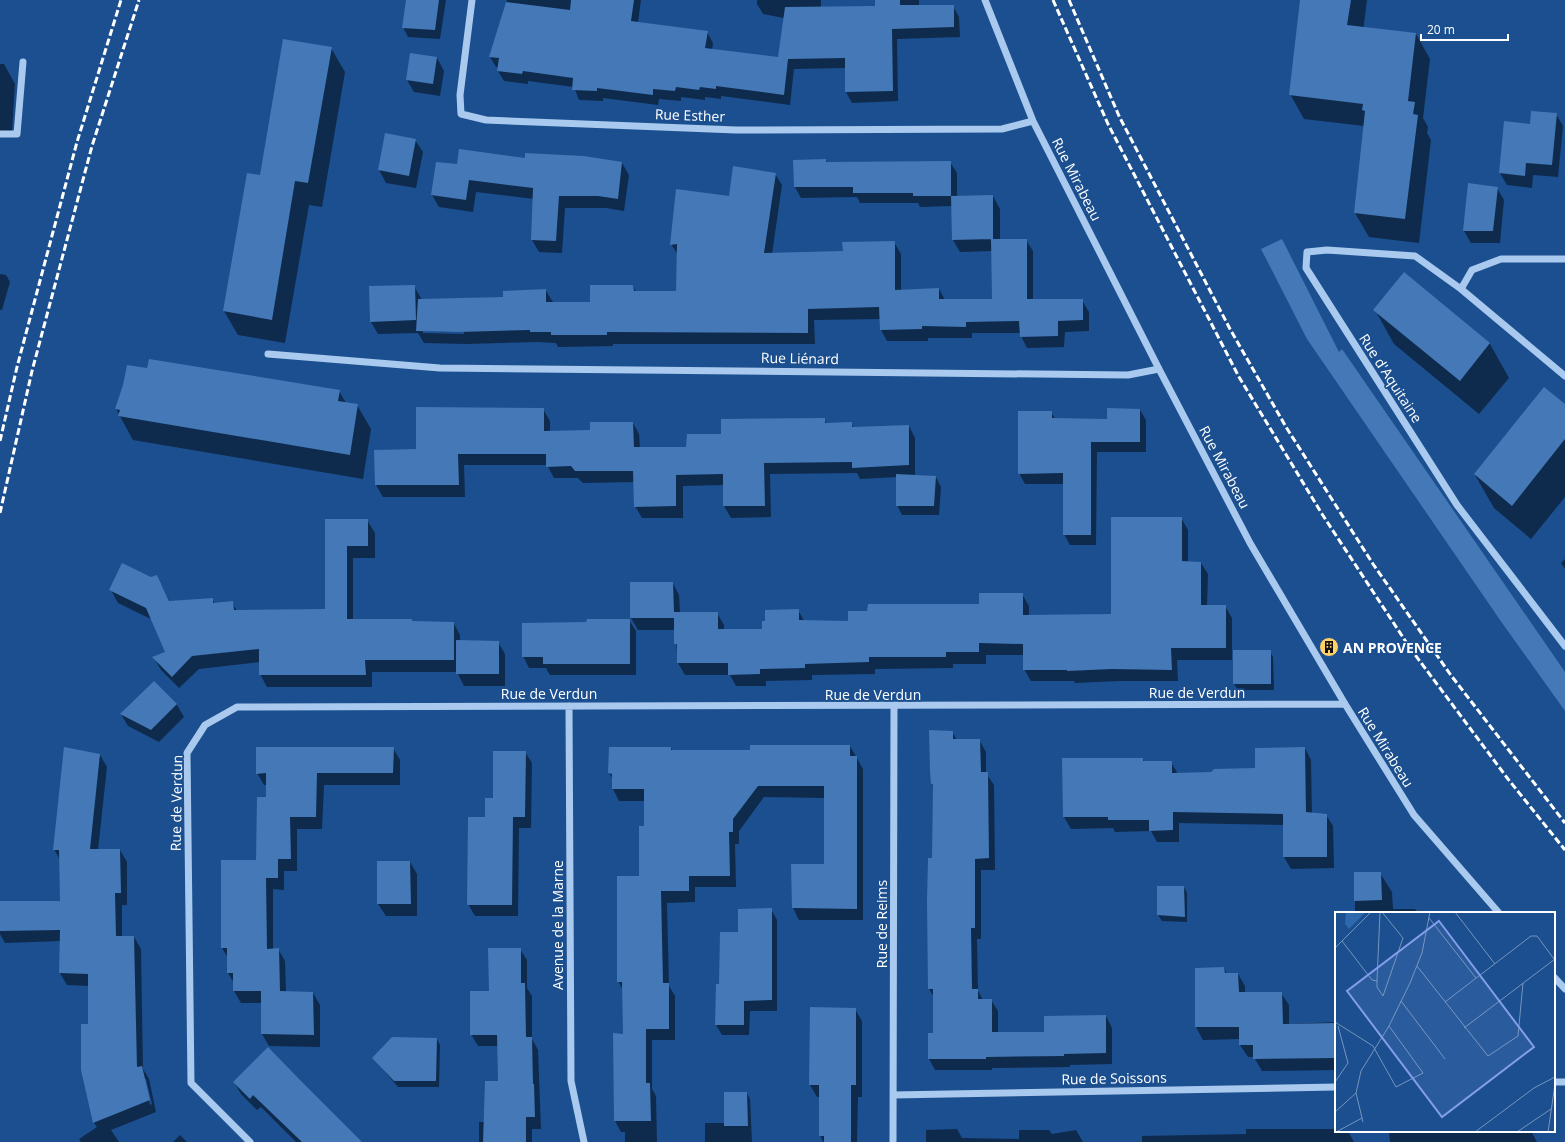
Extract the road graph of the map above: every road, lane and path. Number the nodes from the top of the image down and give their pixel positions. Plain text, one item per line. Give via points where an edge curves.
1 (472, 0) edge
2 (985, 0) edge
3 (23, 62) dead end
4 (1033, 122) junction
5 (0, 134) edge
6 (1565, 259) edge
7 (1461, 289) junction
8 (268, 354) dead end
9 (1159, 369) junction
10 (1565, 376) edge
11 (1565, 646) edge
12 (1345, 704) junction
13 (569, 706) junction
14 (894, 707) junction
15 (1498, 912) edge
16 (1555, 977) edge
17 (1565, 989) edge
18 (1335, 1087) edge
19 (894, 1095) junction
20 (250, 1142) edge
21 (584, 1142) edge
22 (893, 1142) edge

1 - 4 street, Rue Esther via 460,95 461,114 486,120 736,130 1002,129
2 - 4 street, Rue Mirabeau
3 - 5 street via 17,134
4 - 9 street, Rue Mirabeau
6 - 7 street via 1501,259 1472,270
7 - 10 street, Rue d'Aquitaine
7 - 11 street, Rue d'Aquitaine via 1415,256 1327,250 1307,252 1306,268 1457,505
8 - 9 street, Rue Liénard via 440,368 1128,375
9 - 12 street, Rue Mirabeau via 1250,543
12 - 14 street, Rue de Verdun
12 - 15 street, Rue Mirabeau via 1414,816
13 - 14 street, Rue de Verdun
13 - 20 street, Rue de Verdun via 237,707 205,725 187,753 191,1083
13 - 21 street, Avenue de la Marne via 571,1081
14 - 19 street, Rue de Reims
16 - 17 street
18 - 19 street, Rue de Soissons
19 - 22 street, Rue de Reims

